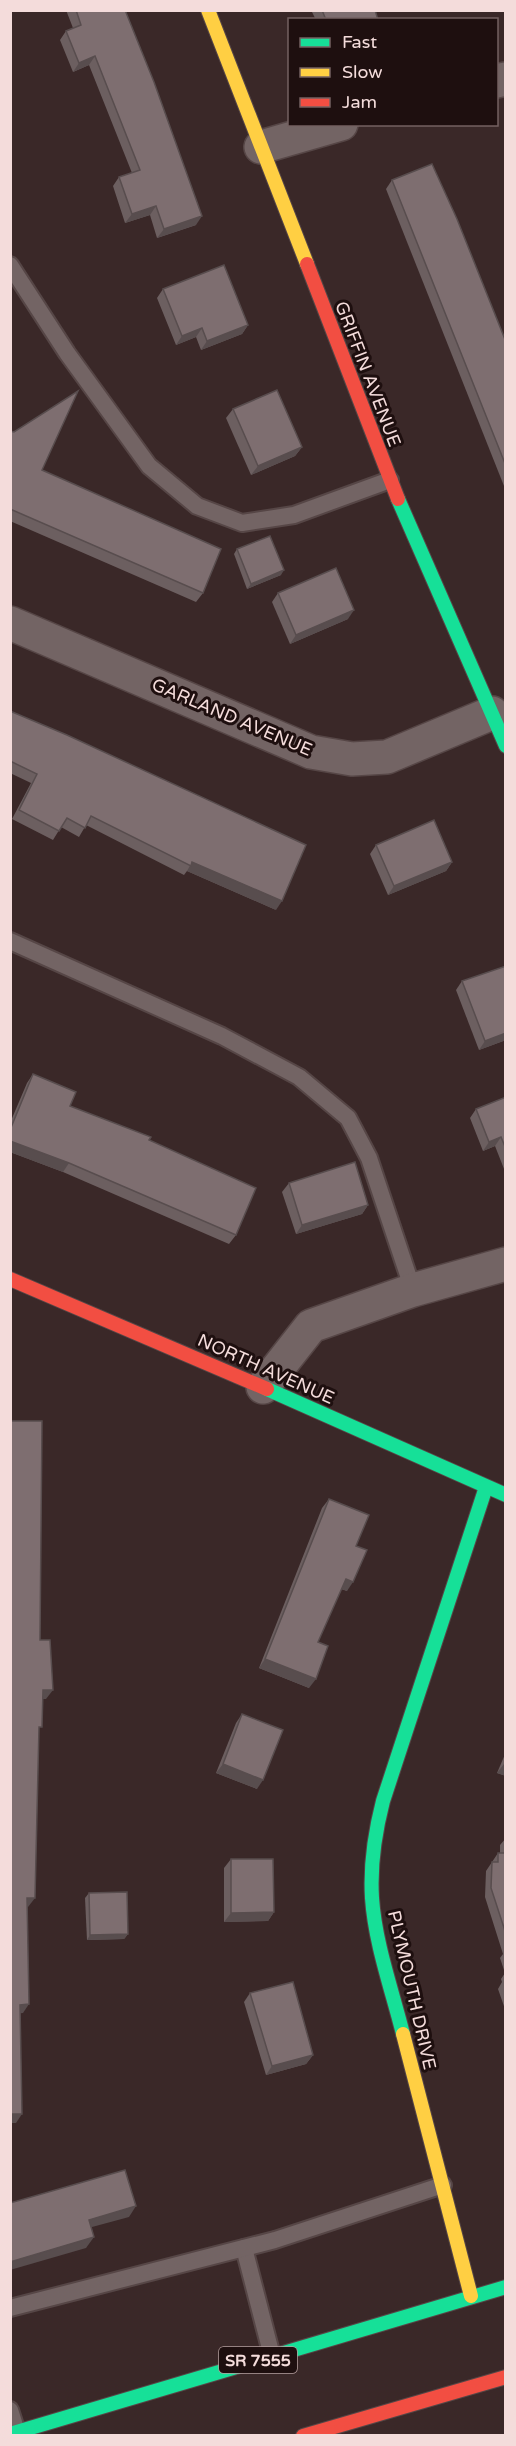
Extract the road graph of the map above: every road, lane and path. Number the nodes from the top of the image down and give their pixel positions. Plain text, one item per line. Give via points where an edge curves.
1 (208, 10) edge
2 (334, 126) edge
3 (261, 147) junction
4 (10, 265) edge
5 (15, 279) edge
6 (390, 480) junction
7 (10, 623) edge
8 (492, 713) junction
9 (506, 746) edge
10 (10, 941) edge
11 (506, 1264) edge
12 (10, 1279) edge
13 (413, 1290) junction
14 (263, 1387) junction
15 (486, 1487) junction
16 (506, 1495) edge
17 (443, 2185) junction
18 (243, 2248) junction
19 (506, 2287) edge
20 (471, 2296) junction
21 (10, 2308) edge
22 (272, 2356) junction
23 (506, 2377) edge
24 (10, 2410) edge
25 (14, 2433) edge
26 (303, 2436) edge

1 - 3 street, GRIFFIN AVENUE
2 - 3 street
3 - 6 street, GRIFFIN AVENUE
4 - 5 lane
5 - 6 lane via 149,466 197,506 242,523 294,515
6 - 8 street, GRIFFIN AVENUE
7 - 8 street, GARLAND AVENUE via 310,752 352,759 387,757
8 - 9 street, GRIFFIN AVENUE
10 - 13 lane via 222,1036 299,1077 348,1118 369,1158
11 - 13 street
12 - 14 street, NORTH AVENUE
13 - 14 street via 311,1326
14 - 15 street, NORTH AVENUE
15 - 16 street, NORTH AVENUE
15 - 17 street, PLYMOUTH DRIVE via 374,1837 372,1898 383,1956
17 - 18 lane
17 - 20 street, PLYMOUTH DRIVE
18 - 21 lane
18 - 22 lane
19 - 20 street, SR 7555
20 - 22 street, SR 7555
22 - 25 street, SR 7555
23 - 26 street
24 - 25 lane

